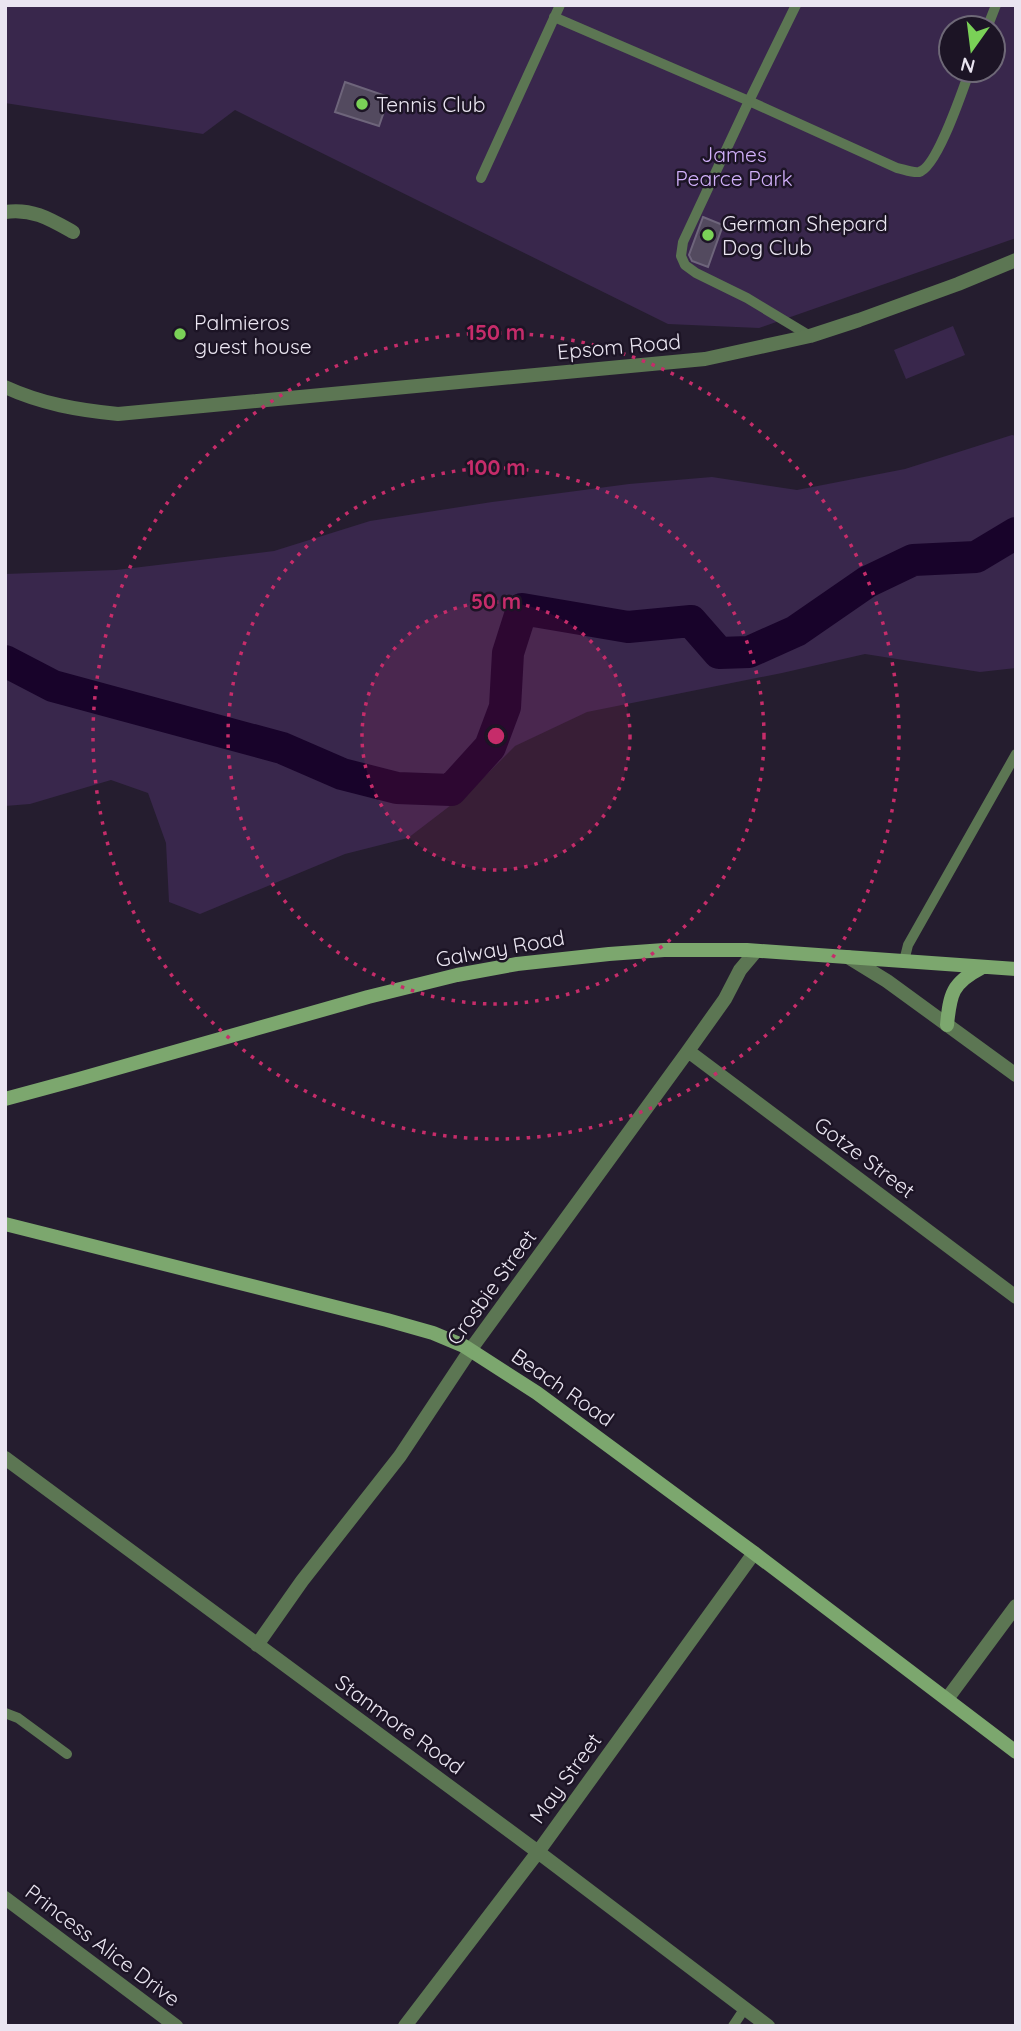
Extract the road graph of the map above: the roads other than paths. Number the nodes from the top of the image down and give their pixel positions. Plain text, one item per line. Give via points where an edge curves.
1 (560, 5) edge
2 (796, 5) edge
3 (554, 17) junction
4 (965, 84) edge
5 (749, 101) junction
6 (481, 178) dead end
7 (5, 212) edge
8 (73, 232) dead end
9 (1016, 260) edge
10 (810, 336) junction
11 (5, 387) edge
12 (1016, 754) edge
13 (756, 951) junction
14 (848, 957) junction
15 (904, 961) junction
16 (982, 967) junction
17 (1016, 969) edge
18 (947, 1025) junction
19 (688, 1051) junction
20 (1016, 1075) edge
21 (5, 1099) edge
22 (5, 1224) edge
23 (1016, 1297) edge
24 (471, 1349) junction
25 (5, 1458) edge
26 (754, 1553) junction
27 (1016, 1606) edge
28 (257, 1645) junction
29 (947, 1699) junction
30 (5, 1713) edge
31 (1016, 1752) edge
32 (67, 1754) dead end
33 (538, 1852) junction
34 (5, 1898) edge
35 (745, 2008) junction
36 (176, 2026) edge
37 (405, 2026) edge
38 (733, 2026) edge
39 (768, 2026) edge

1 - 3 lane
2 - 5 lane
3 - 5 lane
3 - 6 lane
4 - 5 lane via 940,148 919,172 897,168
5 - 10 lane via 683,242 681,256 696,273
7 - 8 street via 37,213
9 - 10 street, Epsom Road
10 - 11 street, Epsom Road via 705,359 118,414 51,404
12 - 15 lane via 908,945
13 - 14 street, Galway Road
13 - 19 street, Crosbie Street
13 - 21 street, Galway Road via 664,950 488,968
14 - 15 street, Galway Road
14 - 18 street
15 - 16 street, Galway Road
16 - 17 street, Galway Road
16 - 18 street via 957,985
18 - 20 street
19 - 23 street, Gotze Street
19 - 24 street, Crosbie Street
22 - 24 street, Beach Road via 387,1320
24 - 26 street, Beach Road
24 - 28 street, Crosbie Street via 400,1456
25 - 28 street, Stanmore Road
26 - 29 street, Beach Road
26 - 33 street, May Street
27 - 29 street
28 - 33 street, Stanmore Road
29 - 31 street, Beach Road
30 - 32 lane
33 - 35 street, Stanmore Road
33 - 37 street, May Street
34 - 36 street, Princess Alice Drive
35 - 38 lane
35 - 39 street, Stanmore Road

